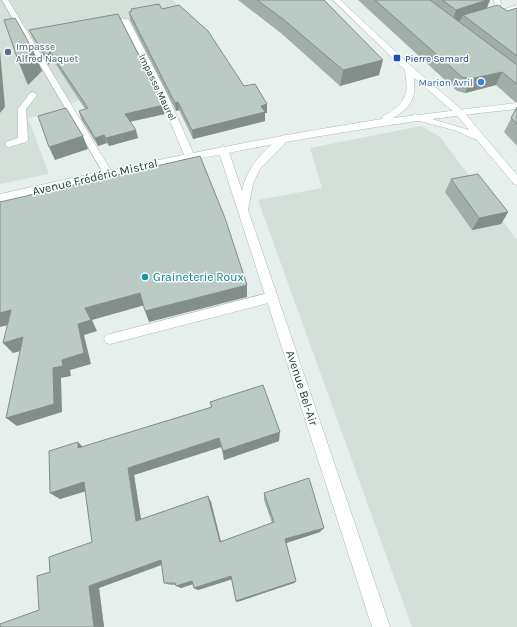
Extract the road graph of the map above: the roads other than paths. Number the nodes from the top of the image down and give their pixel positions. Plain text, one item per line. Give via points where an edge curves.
1 (5, 0) edge
2 (336, 0) edge
3 (497, 0) edge
4 (517, 7) edge
5 (124, 20) dead end
6 (408, 68) junction
7 (33, 95) dead end
8 (517, 106) edge
9 (459, 112) junction
10 (415, 117) junction
11 (379, 121) junction
12 (479, 137) junction
13 (285, 138) junction
14 (9, 144) dead end
15 (223, 149) junction
16 (189, 155) junction
17 (108, 174) junction
18 (517, 182) edge
19 (0, 198) edge
20 (244, 213) junction
21 (272, 297) junction
22 (110, 339) dead end
23 (381, 627) edge

1 - 17 street
2 - 6 street
3 - 4 street via 498,3 490,16
5 - 16 street, Impasse Maurel via 163,94
6 - 9 street
6 - 11 street via 412,83 406,106
7 - 14 street via 22,109 23,140
8 - 9 street
9 - 10 street
9 - 12 street
10 - 11 street
10 - 12 street via 457,128
11 - 13 street
12 - 18 street
13 - 15 street
13 - 20 street via 254,168 247,185
15 - 16 street, Avenue Frédéric Mistral
15 - 20 street, Avenue Bel-Air
16 - 17 street, Avenue Frédéric Mistral
17 - 19 street, Avenue Frédéric Mistral
20 - 21 street, Avenue Bel-Air
21 - 22 street
21 - 23 street, Avenue Bel-Air

